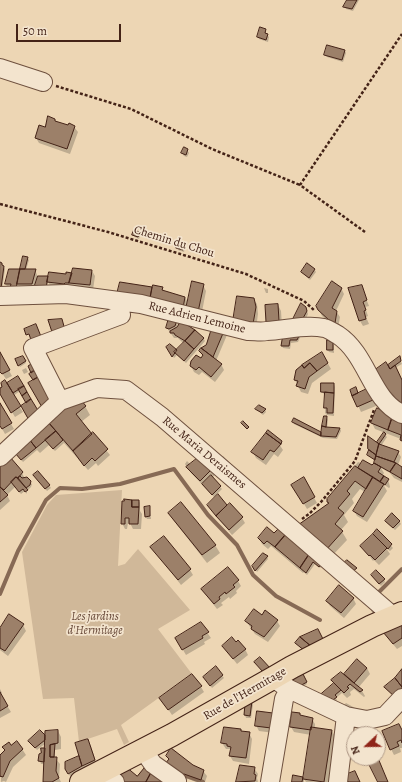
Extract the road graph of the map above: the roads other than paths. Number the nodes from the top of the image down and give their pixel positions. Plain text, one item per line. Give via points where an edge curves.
1 (0, 68) edge
2 (43, 82) road end
3 (0, 296) edge
4 (121, 316) dead end
5 (60, 401) junction
6 (402, 414) edge
7 (0, 457) edge
8 (398, 615) edge
9 (281, 684) junction
10 (402, 698) edge
11 (346, 716) junction
12 (143, 750) junction
13 (92, 779) edge
14 (177, 780) dead end
15 (270, 782) edge
16 (338, 782) edge

1 - 2 street
3 - 6 street, Rue Adrien Lemoine via 66,294 141,304 248,331 324,328 346,341 380,395
4 - 5 street via 33,348
5 - 7 street, Rue Maria Deraismes
5 - 8 street, Rue Maria Deraismes via 97,388 126,390 162,417
8 - 9 main road, Rue de l'Hermitage via 292,667
9 - 11 street
9 - 12 main road, Rue de l'Hermitage
9 - 15 street via 284,699
10 - 11 street via 386,716 367,720
11 - 16 street
12 - 13 main road, Rue de l'Hermitage
12 - 14 street via 153,764

